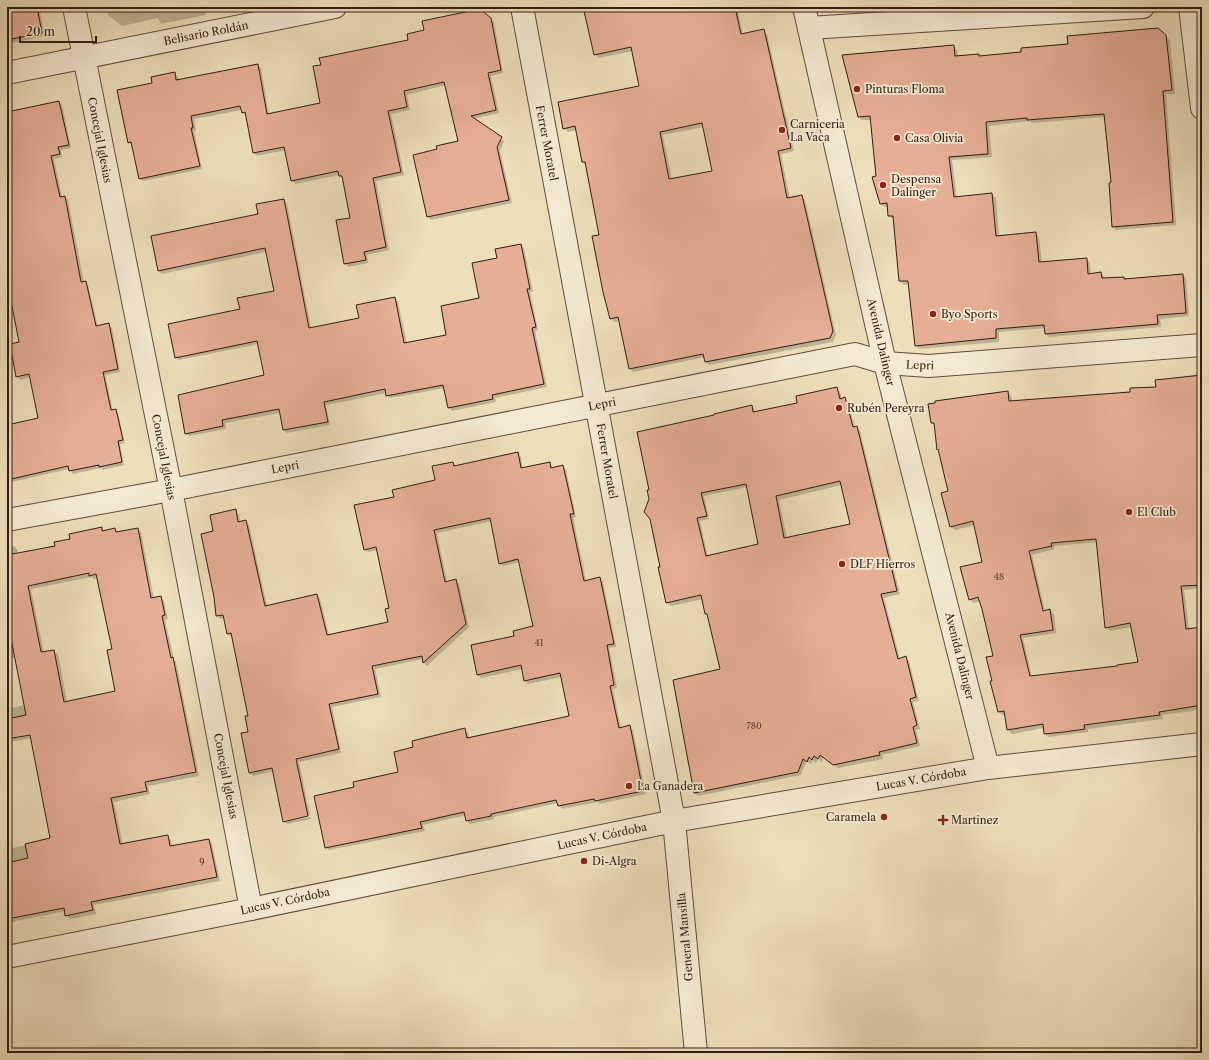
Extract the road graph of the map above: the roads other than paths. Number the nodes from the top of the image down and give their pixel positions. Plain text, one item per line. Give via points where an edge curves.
1 (74, 7) edge
2 (335, 7) edge
3 (522, 7) edge
4 (804, 7) edge
5 (1143, 7) edge
6 (1190, 7) edge
7 (809, 28) junction
8 (84, 58) junction
9 (7, 73) edge
10 (1202, 108) edge
11 (1202, 345) edge
12 (885, 362) junction
13 (597, 405) junction
14 (171, 490) junction
15 (7, 520) edge
16 (1202, 744) edge
17 (988, 768) junction
18 (674, 821) junction
19 (251, 908) junction
20 (7, 957) edge
21 (696, 1053) edge

1 - 8 street, Concejal Iglesias
2 - 8 street, Belisario Roldán
3 - 13 street, Ferrer Moratel
4 - 7 street, Avenida Dalinger
5 - 7 street
6 - 10 street
7 - 12 street, Avenida Dalinger
8 - 9 street, Belisario Roldán
8 - 14 street, Concejal Iglesias
11 - 12 street, Lepri via 929,366
12 - 13 street, Lepri via 855,354
12 - 17 street, Avenida Dalinger
13 - 14 street, Lepri
13 - 18 street, Ferrer Moratel
14 - 15 street, Lepri
14 - 19 street, Concejal Iglesias
16 - 17 street, Lucas V. Córdoba
17 - 18 street, Lucas V. Córdoba
18 - 19 street, Lucas V. Córdoba
18 - 21 street, General Mansilla
19 - 20 street, Lucas V. Córdoba

